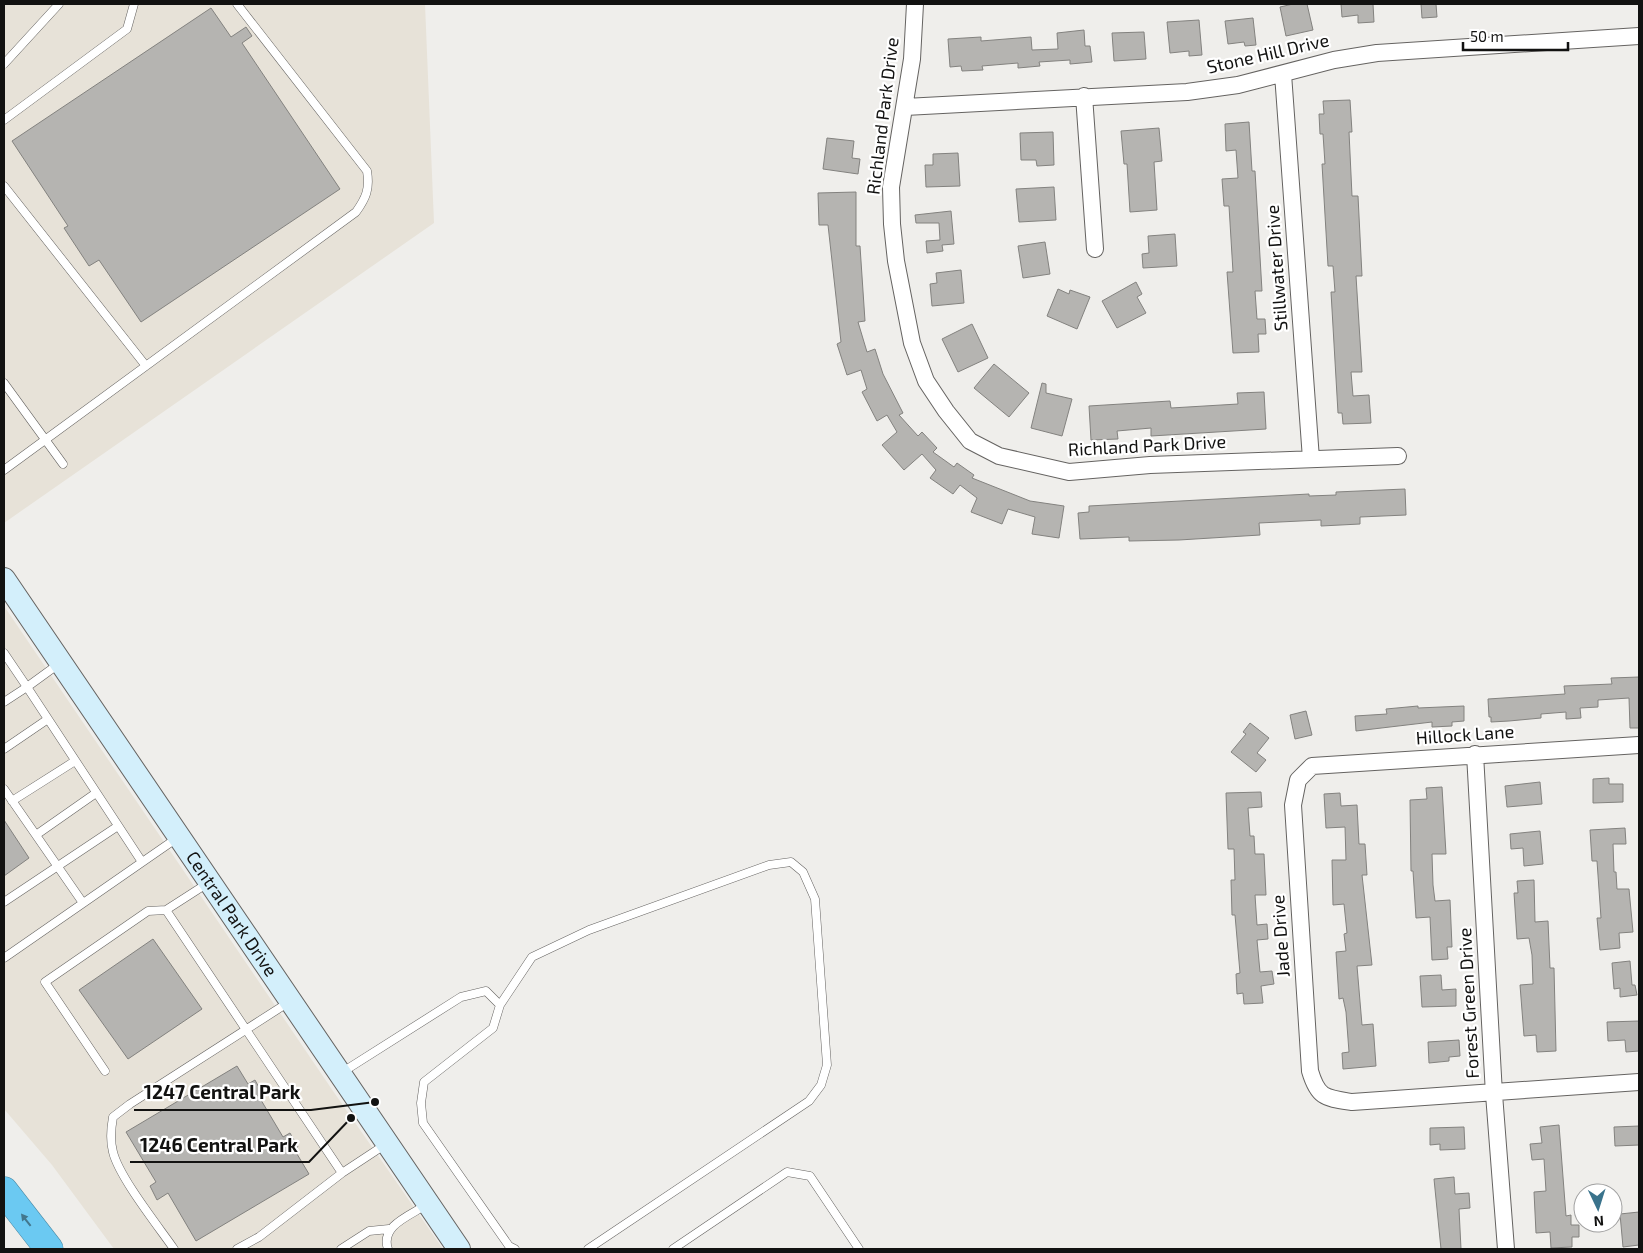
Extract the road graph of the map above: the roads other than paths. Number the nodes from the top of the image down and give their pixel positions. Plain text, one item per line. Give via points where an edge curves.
1 (59, 4) edge
2 (134, 4) edge
3 (237, 4) edge
4 (915, 4) edge
5 (1639, 36) edge
6 (4, 64) edge
7 (1283, 74) junction
8 (1084, 96) junction
9 (905, 107) junction
10 (4, 120) edge
11 (4, 186) edge
12 (1095, 249) dead end
13 (146, 366) junction
14 (4, 383) edge
15 (46, 439) junction
16 (1398, 456) dead end
17 (1311, 459) junction
18 (63, 464) dead end
19 (4, 470) edge
20 (4, 579) edge
21 (4, 655) edge
22 (60, 662) junction
23 (26, 687) junction
24 (4, 702) edge
25 (48, 719) junction
26 (1639, 746) edge
27 (4, 749) edge
28 (1475, 754) junction
29 (75, 761) junction
30 (1298, 780) joint
31 (4, 789) edge
32 (96, 793) junction
33 (12, 802) junction
34 (118, 826) junction
35 (36, 835) junction
36 (179, 837) junction
37 (142, 862) junction
38 (58, 866) junction
39 (210, 882) junction
40 (4, 902) edge
41 (83, 903) junction
42 (166, 910) junction
43 (4, 958) edge
44 (290, 1000) junction
45 (500, 1005) junction
46 (245, 1030) junction
47 (105, 1071) dead end
48 (340, 1074) junction
49 (1639, 1082) edge
50 (1494, 1094) junction
51 (387, 1143) junction
52 (342, 1173) junction
53 (4, 1191) edge
54 (428, 1203) junction
55 (389, 1229) junction
56 (49, 1249) edge
57 (174, 1249) edge
58 (237, 1249) edge
59 (341, 1249) edge
60 (388, 1249) edge
61 (459, 1249) edge
62 (515, 1249) edge
63 (588, 1249) edge
64 (674, 1249) edge
65 (859, 1249) edge
66 (1506, 1249) edge

1 - 6 lane
2 - 10 lane via 127,29
3 - 13 lane via 367,171 366,198 356,212
4 - 9 street, Richland Park Drive
5 - 7 street, Stone Hill Drive via 1378,53 1334,60
7 - 8 street, Stone Hill Drive via 1238,85 1187,92
7 - 17 street, Stillwater Drive
8 - 9 street, Stone Hill Drive
8 - 12 street
9 - 17 street, Richland Park Drive via 891,186 892,224 903,304 926,381 970,441 999,456 1069,472
11 - 13 lane
13 - 15 lane
14 - 15 lane
15 - 18 lane
15 - 19 lane
16 - 17 street, Richland Park Drive
20 - 22 street, Central Park Drive
21 - 23 lane
22 - 23 lane
22 - 36 street, Central Park Drive
23 - 24 lane
23 - 25 lane
25 - 27 lane
25 - 29 lane
26 - 28 street, Hillock Lane
28 - 30 street, Hillock Lane via 1312,766
28 - 50 street, Forest Green Drive
29 - 32 lane
29 - 33 lane
30 - 50 street, Jade Drive via 1293,805 1310,1071 1315,1089 1328,1098 1352,1102
31 - 33 lane
32 - 34 lane
32 - 35 lane
33 - 35 lane
34 - 37 lane
34 - 38 lane
35 - 38 lane
36 - 37 lane
36 - 39 street, Central Park Drive
37 - 41 lane
38 - 40 lane
38 - 41 lane
39 - 42 lane
39 - 44 street, Central Park Drive
41 - 43 lane
42 - 46 lane
42 - 47 lane via 148,911 45,982
44 - 46 lane
44 - 48 street, Central Park Drive
45 - 48 lane via 486,991 461,997
45 - 62 lane via 492,1028 424,1082 421,1103 423,1123 509,1246
45 - 63 lane via 532,957 589,930 768,865 791,862 803,872 815,899 827,1065 821,1085 810,1101
46 - 52 lane
46 - 57 lane via 113,1117 113,1152 126,1179
48 - 51 street, Central Park Drive
49 - 50 street
50 - 66 street, Forest Green Drive
51 - 52 lane
51 - 54 street, Central Park Drive
52 - 58 lane via 259,1237
56 -> 53 highway
54 - 55 lane
54 - 61 street, Central Park Drive
55 - 59 lane via 369,1231
55 - 60 lane via 385,1241
64 - 65 lane via 787,1172 810,1176

